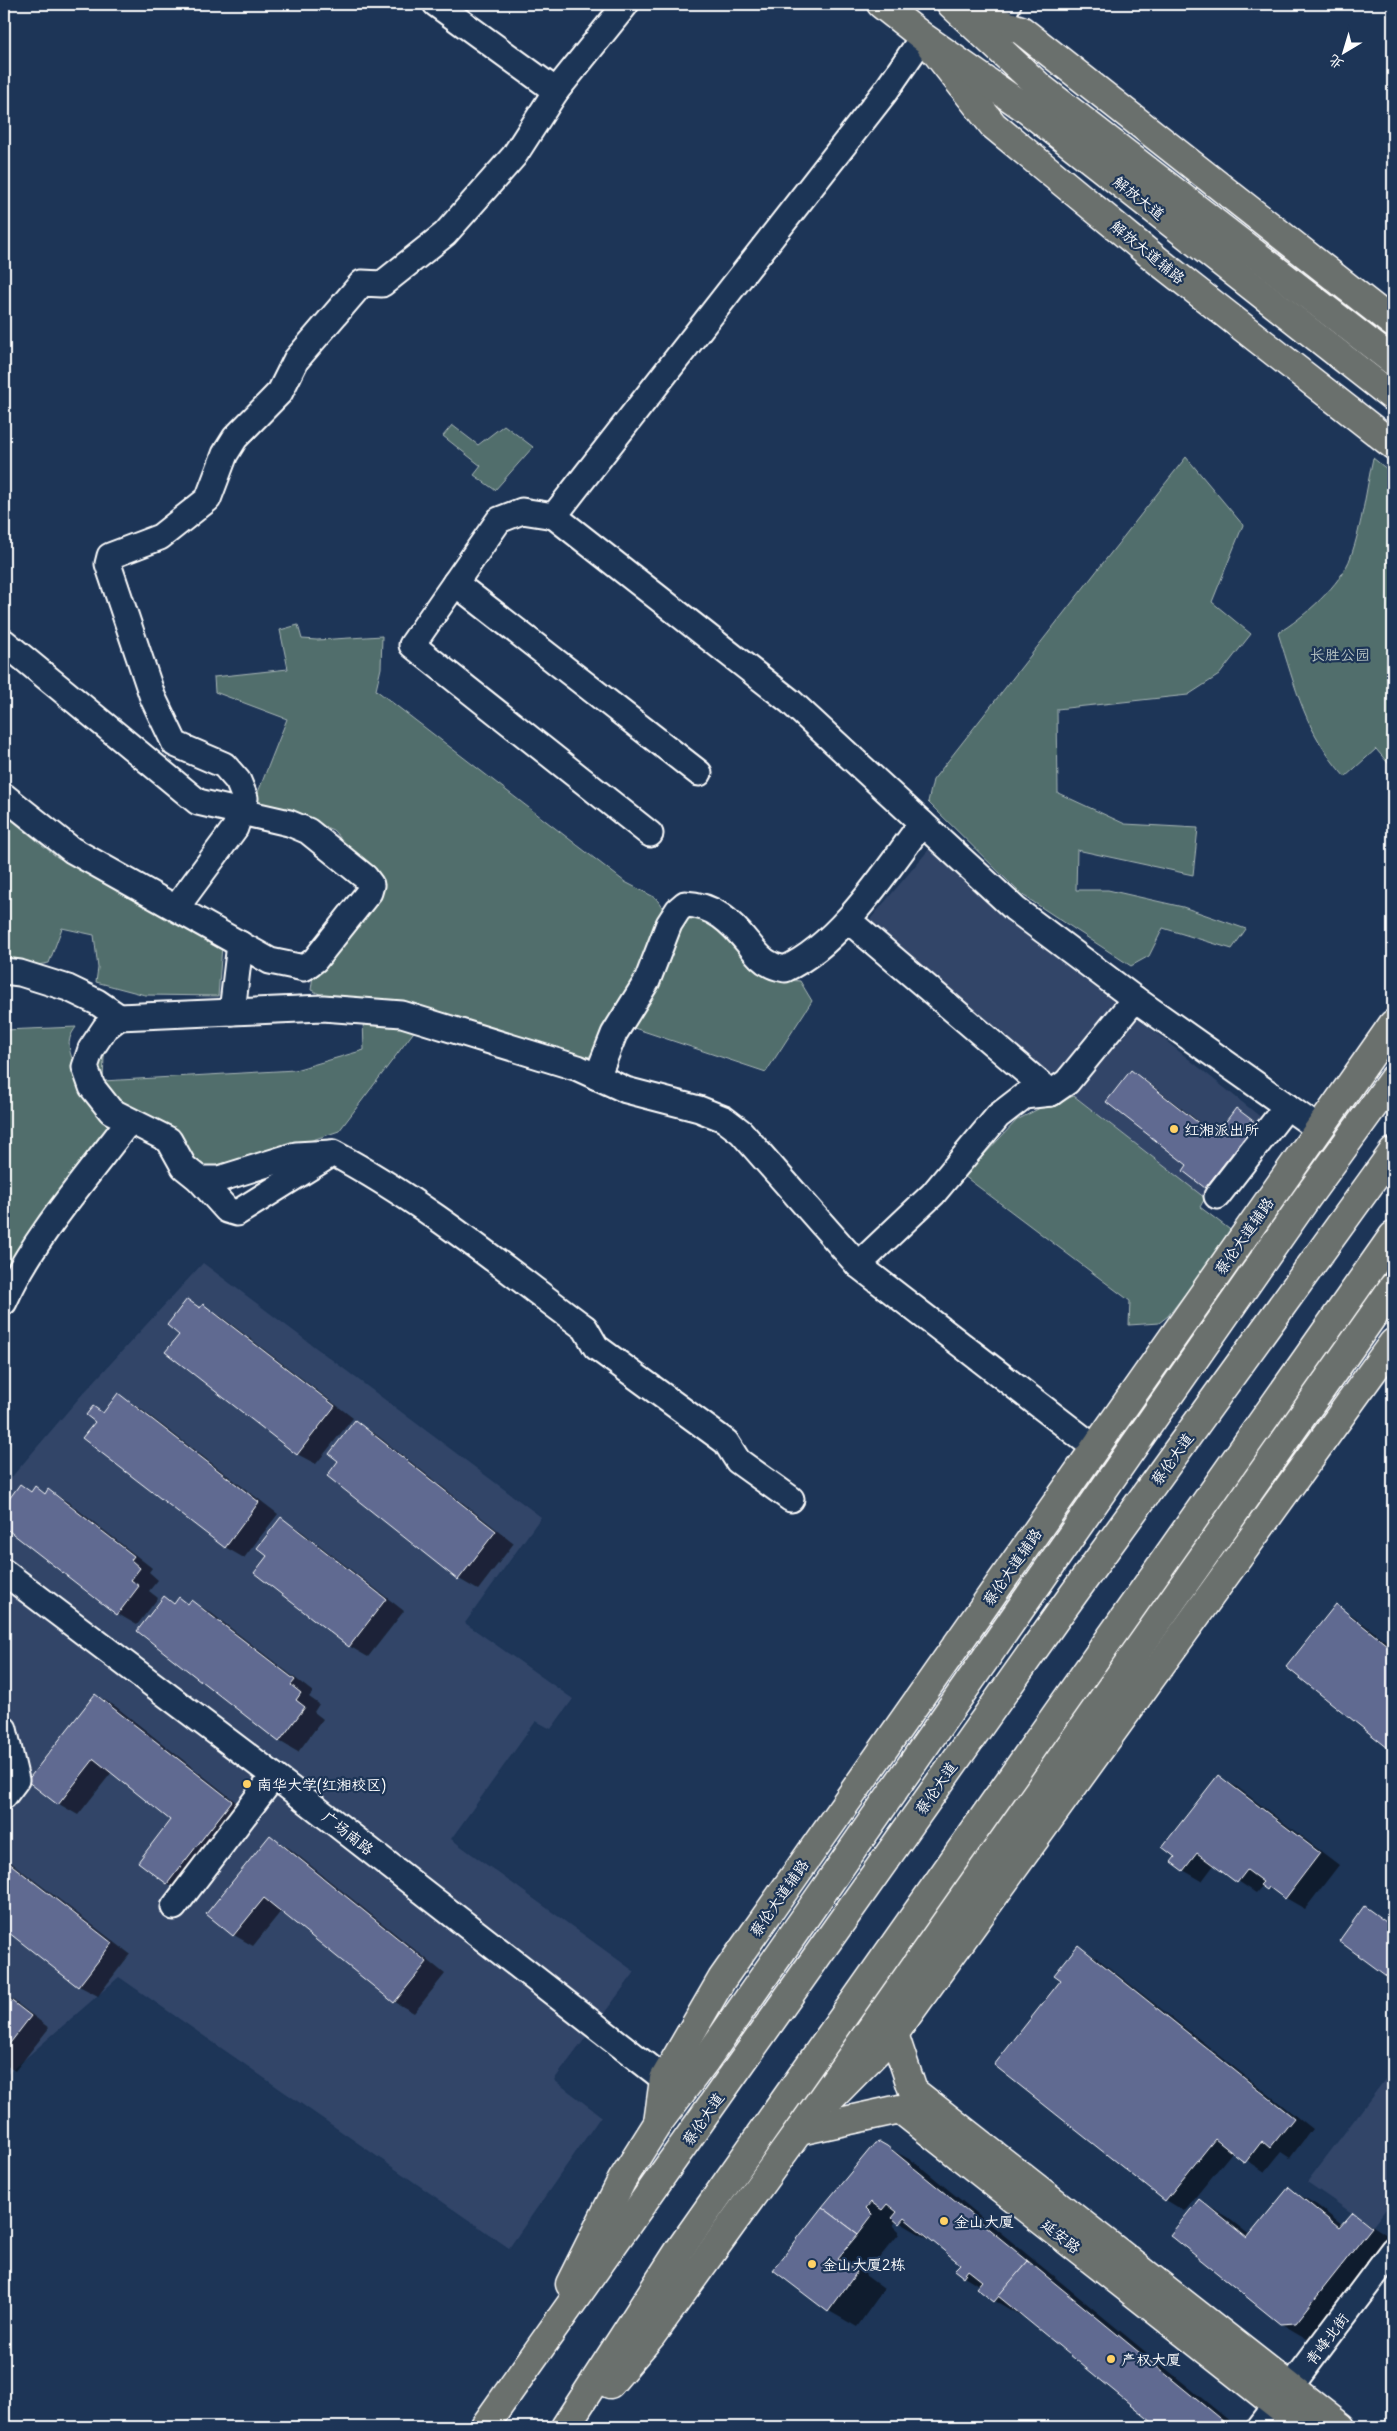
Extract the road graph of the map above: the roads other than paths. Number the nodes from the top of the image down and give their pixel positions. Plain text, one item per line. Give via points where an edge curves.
1 (436, 4) edge
2 (626, 4) edge
3 (881, 4) edge
4 (955, 7) edge
5 (1003, 13) edge
6 (923, 37) junction
7 (556, 92) junction
8 (1033, 98) junction
9 (1393, 323) edge
10 (1393, 361) edge
11 (1393, 397) edge
12 (1393, 445) edge
13 (554, 516) junction
14 (455, 583) junction
15 (4, 642) edge
16 (699, 773) dead end
17 (4, 796) edge
18 (240, 812) junction
19 (922, 823) junction
20 (650, 834) dead end
21 (176, 908) junction
22 (848, 920) junction
23 (240, 944) junction
24 (4, 971) edge
25 (1135, 999) junction
26 (232, 1012) junction
27 (119, 1017) junction
28 (1393, 1024) edge
29 (597, 1077) junction
30 (1393, 1078) edge
31 (1051, 1092) junction
32 (1286, 1106) junction
33 (129, 1121) junction
34 (1319, 1129) junction
35 (1393, 1152) edge
36 (333, 1153) junction
37 (199, 1179) junction
38 (1216, 1196) dead end
39 (1393, 1236) edge
40 (858, 1265) junction
41 (1393, 1287) edge
42 (4, 1302) edge
43 (1393, 1343) edge
44 (1095, 1448) junction
45 (791, 1499) dead end
46 (4, 1572) edge
47 (4, 1729) edge
48 (274, 1776) junction
49 (4, 1796) edge
50 (174, 1908) dead end
51 (894, 2034) junction
52 (664, 2079) junction
53 (658, 2123) junction
54 (799, 2131) junction
55 (1393, 2250) edge
56 (532, 2360) junction
57 (1283, 2397) junction
58 (484, 2427) edge
59 (565, 2427) edge
60 (574, 2427) edge
61 (1260, 2427) edge
62 (1304, 2427) edge
63 (1341, 2427) edge

1 - 7 street
2 - 7 street
3 - 6 main road, 解放大道
4 - 5 main road
4 - 8 main road, 解放大道
5 - 9 main road
6 - 8 main road, 解放大道
6 - 12 main road, 解放大道辅路 via 993,124 1157,260
6 - 13 street via 885,92
7 - 18 street via 514,156 445,234 382,284 362,282 296,360 280,392 235,438 225,454 208,499 160,537 110,556 108,564 153,698 175,744 224,765 238,781 245,798
8 - 10 main road, 解放大道
8 - 11 main road, 解放大道
13 - 14 street via 522,511 499,520
13 - 19 street via 791,702
14 - 16 street
14 - 20 street via 412,645
15 - 18 street via 198,802
17 - 21 street via 72,850
18 - 21 street via 235,828
18 - 23 street via 289,823 308,831 371,885 369,892 315,960 304,968 270,961
19 - 22 street
19 - 25 street via 1015,909
21 - 23 street
22 - 29 street via 799,963 785,969 770,964 718,914 702,904 685,904 669,924 647,981 614,1034
22 - 31 street
23 - 26 street
24 - 27 street via 68,988
25 - 31 street via 1067,1082
25 - 32 street
26 - 27 street
26 - 29 street via 323,1008 402,1014 578,1068
27 - 33 street via 104,1028 85,1067 92,1087 111,1111
28 - 34 main road, 蔡伦大道辅路
29 - 40 street via 626,1090 724,1119 741,1132
30 - 53 main road via 705,2061
31 - 40 street via 1024,1096 998,1116 933,1194
32 - 34 street
32 - 38 street
33 - 37 street via 169,1140 184,1167
33 - 42 street via 50,1226 11,1285
34 - 44 main road, 蔡伦大道辅路
35 - 56 main road, 蔡伦大道 via 1059,1614
36 - 37 street via 296,1155 219,1180
36 - 37 street via 237,1213 227,1210
36 - 45 street via 414,1200 585,1328 596,1347 726,1442 738,1461
39 - 59 main road via 680,2249
40 - 44 street
41 - 54 main road
43 - 51 main road
44 - 52 main road, 蔡伦大道辅路 via 722,1979
46 - 48 street, 广场南路
47 - 49 street via 16,1780
48 - 50 street
48 - 52 street, 广场南路
51 - 54 main road
51 - 57 main road, 延安路 via 913,2091
52 - 53 main road, 蔡伦大道辅路
53 - 56 main road via 622,2180
54 - 57 main road, 延安路 via 900,2110
54 - 60 main road via 651,2336
55 - 57 street, 青峰北街
56 - 58 main road, 蔡伦大道
57 - 61 street, 青峰北街
57 - 62 main road, 延安路
57 - 63 main road, 延安路

